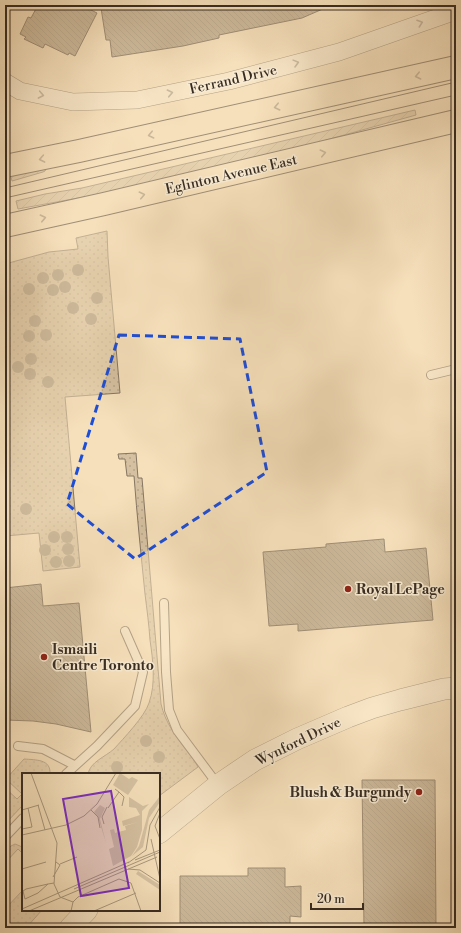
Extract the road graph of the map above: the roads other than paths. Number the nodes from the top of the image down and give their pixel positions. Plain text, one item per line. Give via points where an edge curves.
1 (456, 11) edge
2 (456, 67) edge
3 (5, 82) edge
4 (456, 121) edge
5 (5, 166) edge
6 (5, 226) edge
7 (456, 369) edge
8 (431, 375) dead end
9 (164, 603) dead end
10 (125, 631) dead end
11 (456, 688) edge
12 (18, 746) dead end
13 (74, 765) junction
14 (67, 773) edge
15 (218, 785) junction
16 (22, 819) edge
17 (160, 832) edge
18 (5, 837) edge
19 (86, 911) edge
20 (70, 928) edge

3 -> 1 street, Ferrand Drive via 20,91 73,102 137,100 229,81 339,52
2 -> 5 main road
6 -> 4 main road, Eglinton Avenue East
7 - 8 lane
9 - 15 lane via 169,710 177,730
10 - 13 lane via 143,672 135,706 97,746
11 - 15 street, Wynford Drive via 372,708 296,738 255,760
12 - 13 lane via 43,750
13 - 14 lane
15 - 17 street, Wynford Drive
16 - 18 lane
19 - 20 street

